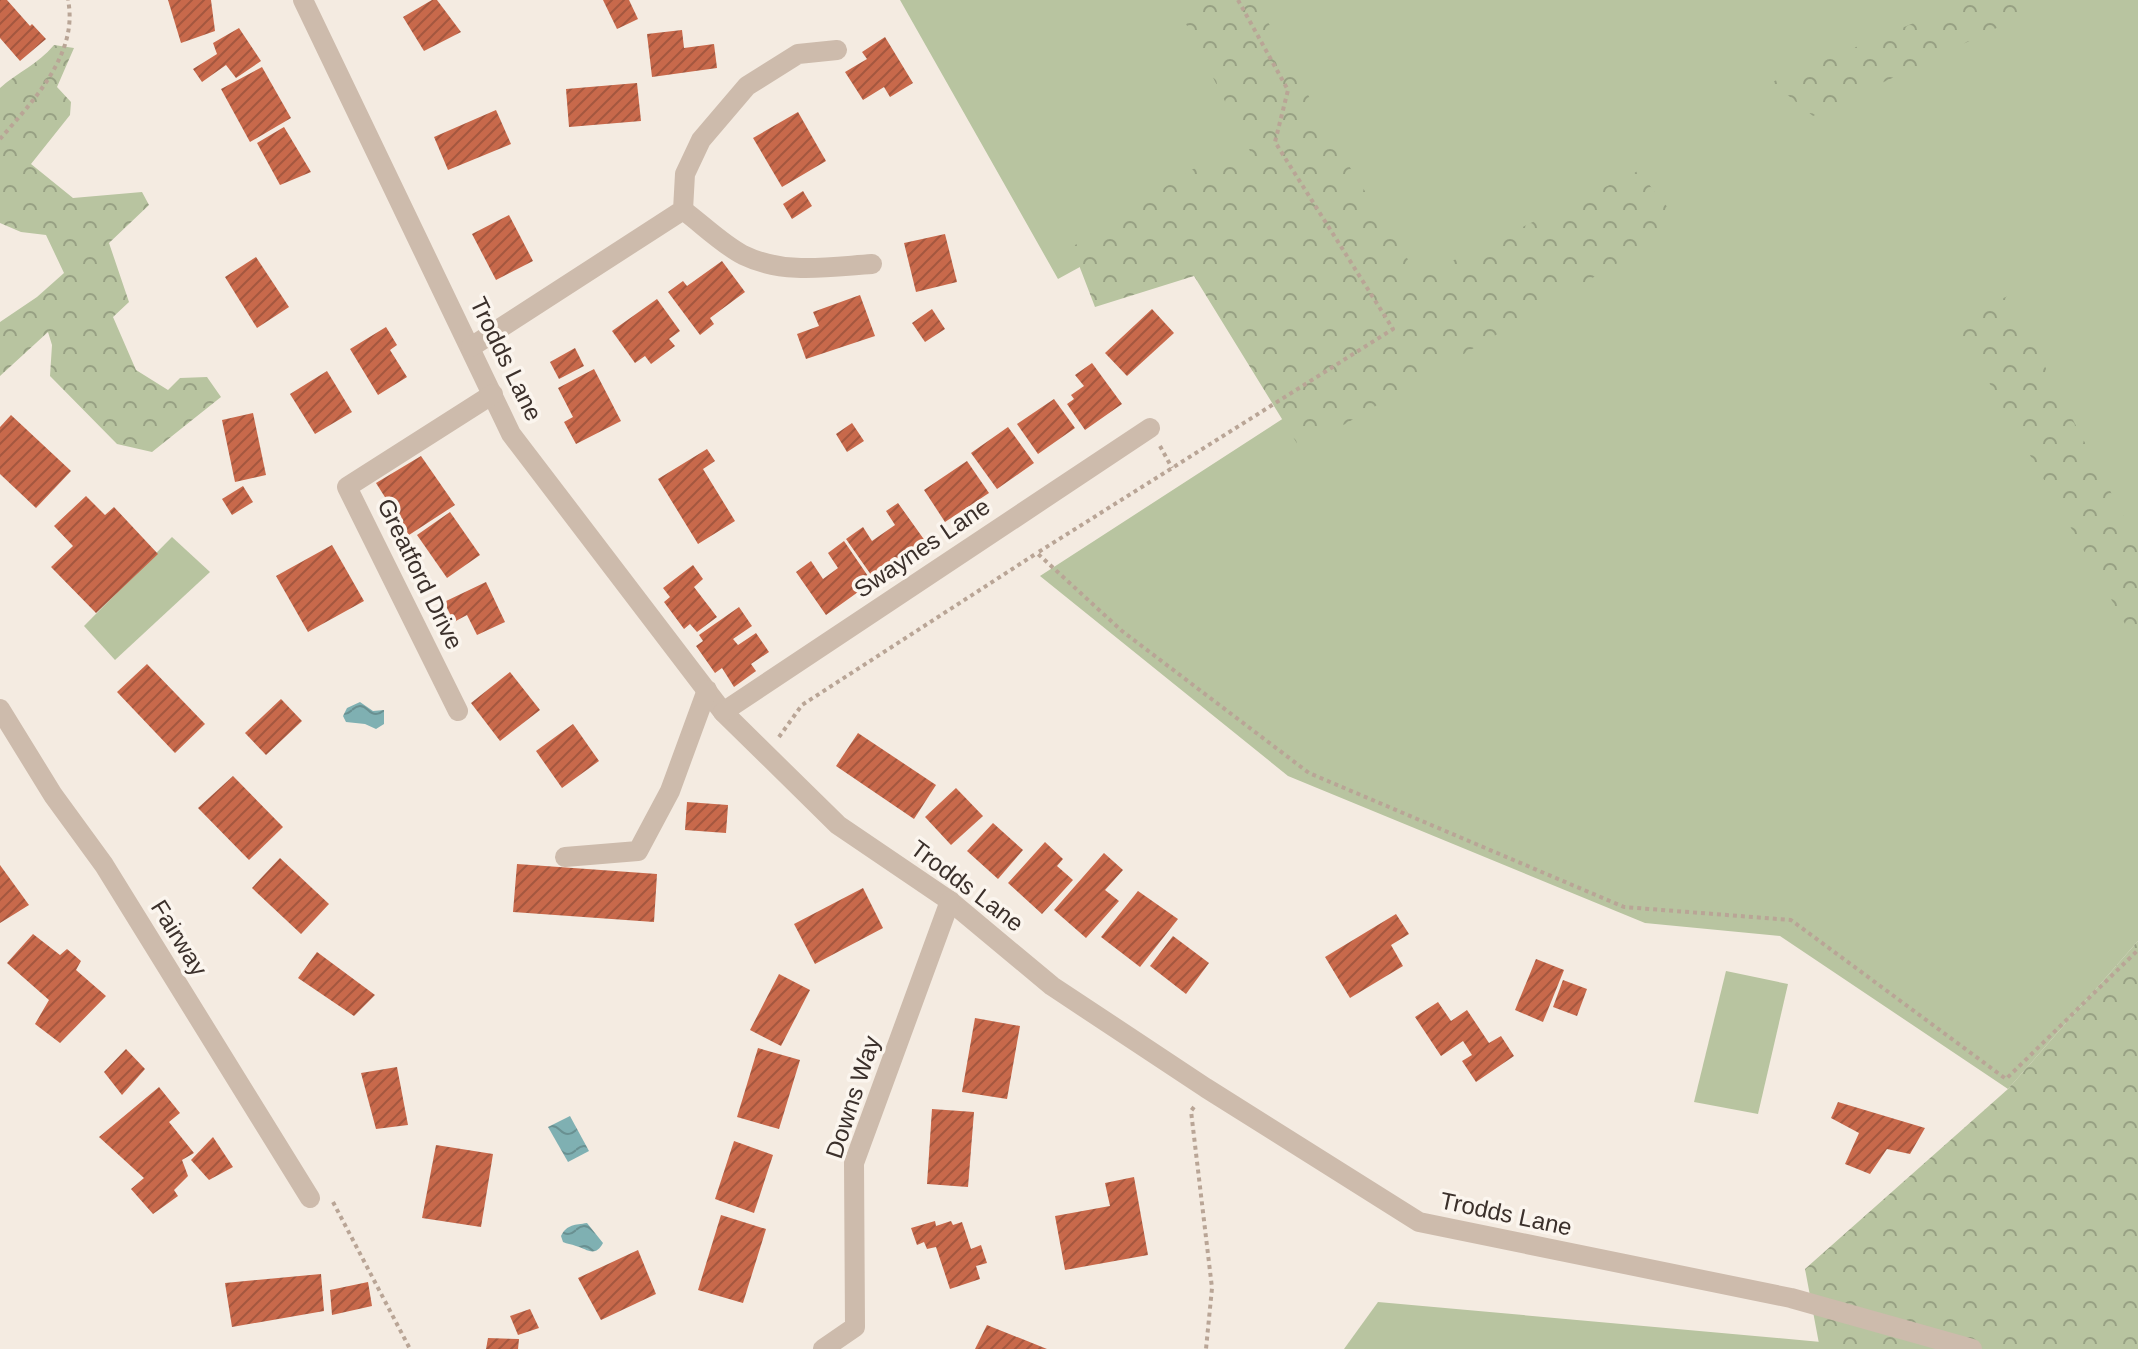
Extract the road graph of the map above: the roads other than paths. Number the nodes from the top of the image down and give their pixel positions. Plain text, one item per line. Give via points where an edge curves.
1 (303, 0) edge
2 (837, 50) dead end
3 (683, 210) junction
4 (872, 264) dead end
5 (471, 347) junction
6 (493, 394) junction
7 (1150, 428) dead end
8 (707, 690) junction
9 (0, 709) edge
10 (458, 711) dead end
11 (723, 712) junction
12 (565, 857) dead end
13 (950, 901) junction
14 (310, 1198) road end
15 (823, 1349) edge
16 (1972, 1349) edge

1 - 5 street, Trodds Lane
2 - 3 street via 798,54 747,86 701,140 685,174
3 - 4 street via 741,254 775,267
3 - 5 street
5 - 6 street, Trodds Lane
6 - 8 street, Trodds Lane via 511,434
6 - 10 street, Greatford Drive via 347,487
7 - 11 street, Swaynes Lane
8 - 11 street, Trodds Lane
8 - 12 street via 670,791 638,851
9 - 14 street, Fairway via 104,865
11 - 13 street, Trodds Lane via 838,825
13 - 15 street, Downs Way via 854,1163 855,1327
13 - 16 street, Trodds Lane via 1052,986 1419,1222 1791,1298

